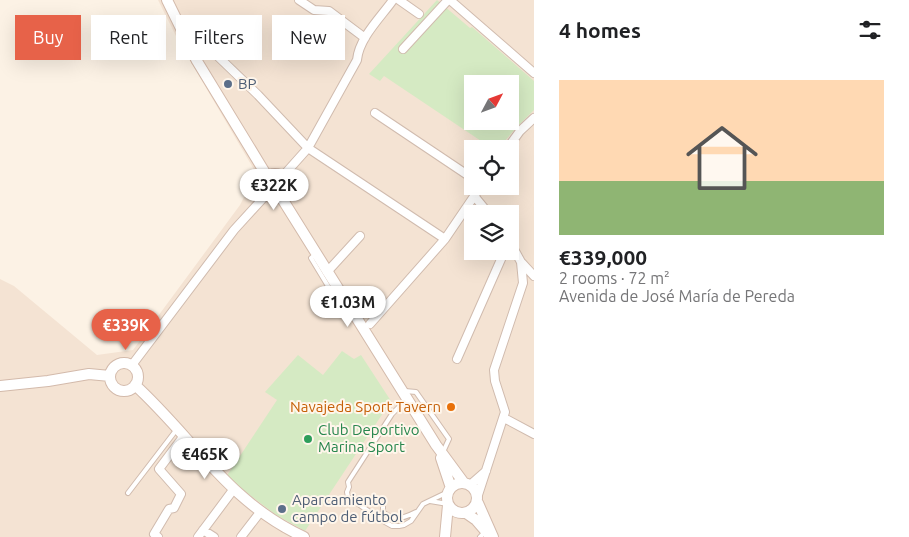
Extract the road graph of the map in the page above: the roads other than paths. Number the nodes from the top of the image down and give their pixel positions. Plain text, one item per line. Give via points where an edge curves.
1 (167, 0) edge
2 (300, 0) edge
3 (393, 0) edge
4 (399, 0) edge
5 (449, 0) edge
6 (419, 14) dead end
7 (176, 19) edge
8 (365, 38) junction
9 (404, 49) dead end
10 (198, 60) edge
11 (222, 60) edge
12 (534, 73) edge
13 (376, 113) dead end
14 (534, 118) edge
15 (514, 140) edge
16 (308, 148) junction
17 (464, 173) edge
18 (267, 176) junction
19 (283, 176) junction
20 (266, 195) junction
21 (281, 197) junction
22 (475, 197) joint
23 (482, 205) edge
24 (360, 236) dead end
25 (445, 239) junction
26 (316, 254) junction
27 (519, 259) edge
28 (501, 260) edge
29 (521, 262) junction
30 (327, 272) junction
31 (534, 278) edge
32 (523, 283) junction
33 (341, 293) junction
34 (370, 324) dead end
35 (457, 359) dead end
36 (132, 365) junction
37 (110, 376) junction
38 (135, 385) junction
39 (0, 386) edge
40 (401, 390) junction
41 (415, 411) junction
42 (504, 418) junction
43 (180, 433) junction
44 (534, 434) edge
45 (436, 445) junction
46 (442, 454) junction
47 (486, 472) junction
48 (467, 484) junction
49 (233, 490) junction
50 (450, 490) junction
51 (128, 493) dead end
52 (478, 499) junction
53 (430, 501) junction
54 (448, 504) junction
55 (383, 505) dead end
56 (261, 512) junction
57 (416, 512) junction
58 (462, 513) junction
59 (203, 530) junction
60 (445, 532) edge
61 (487, 536) edge
62 (158, 537) edge
63 (198, 537) edge
64 (214, 537) edge
65 (241, 537) edge
66 (304, 537) edge

1 - 7 main road
2 - 8 street via 314,10 329,12
3 - 8 street
4 - 6 street
5 - 9 street
5 - 12 street
8 - 16 street via 357,60
10 - 18 main road
11 - 16 street
13 - 17 street
14 - 15 street
16 - 19 street
16 - 25 street
18 - 19 main road via 275,173
18 - 20 main road via 262,187
19 - 21 main road via 287,188
20 - 21 main road
20 - 36 street via 234,230
21 - 26 main road
22 - 23 street
22 - 25 street
24 - 30 street
25 - 34 street
26 - 30 main road
26 - 33 lane via 311,258 334,296
27 - 29 street
28 - 35 street
29 - 31 street
29 - 32 street
30 - 33 main road
31 - 32 street
32 - 42 street via 494,370
33 - 40 main road
36 - 37 main road via 118,364
36 - 38 main road via 138,372
37 - 38 main road via 112,384 119,390 128,390
37 - 39 main road via 89,374
38 - 43 main road
40 - 41 main road
40 - 46 lane via 416,392 449,439
41 - 45 main road
41 - 57 lane via 397,408 348,482 346,492 351,500 392,526 408,523
42 - 44 street
42 - 47 street
43 - 49 main road
43 - 51 lane
43 - 62 street via 159,469 181,494 154,534
45 - 46 main road
45 - 50 main road
46 - 48 main road
47 - 48 street
47 - 52 street
48 - 50 main road via 456,484
48 - 52 main road via 475,489
49 - 56 main road
49 - 59 street
50 - 53 lane
50 - 54 main road
52 - 58 main road via 473,509
52 - 61 main road
53 - 54 lane
53 - 57 lane
54 - 58 main road
54 - 60 main road
55 - 57 lane via 383,512 394,519
56 - 65 street
56 - 66 main road
58 - 60 main road
58 - 61 main road
59 - 63 street
59 - 64 street

